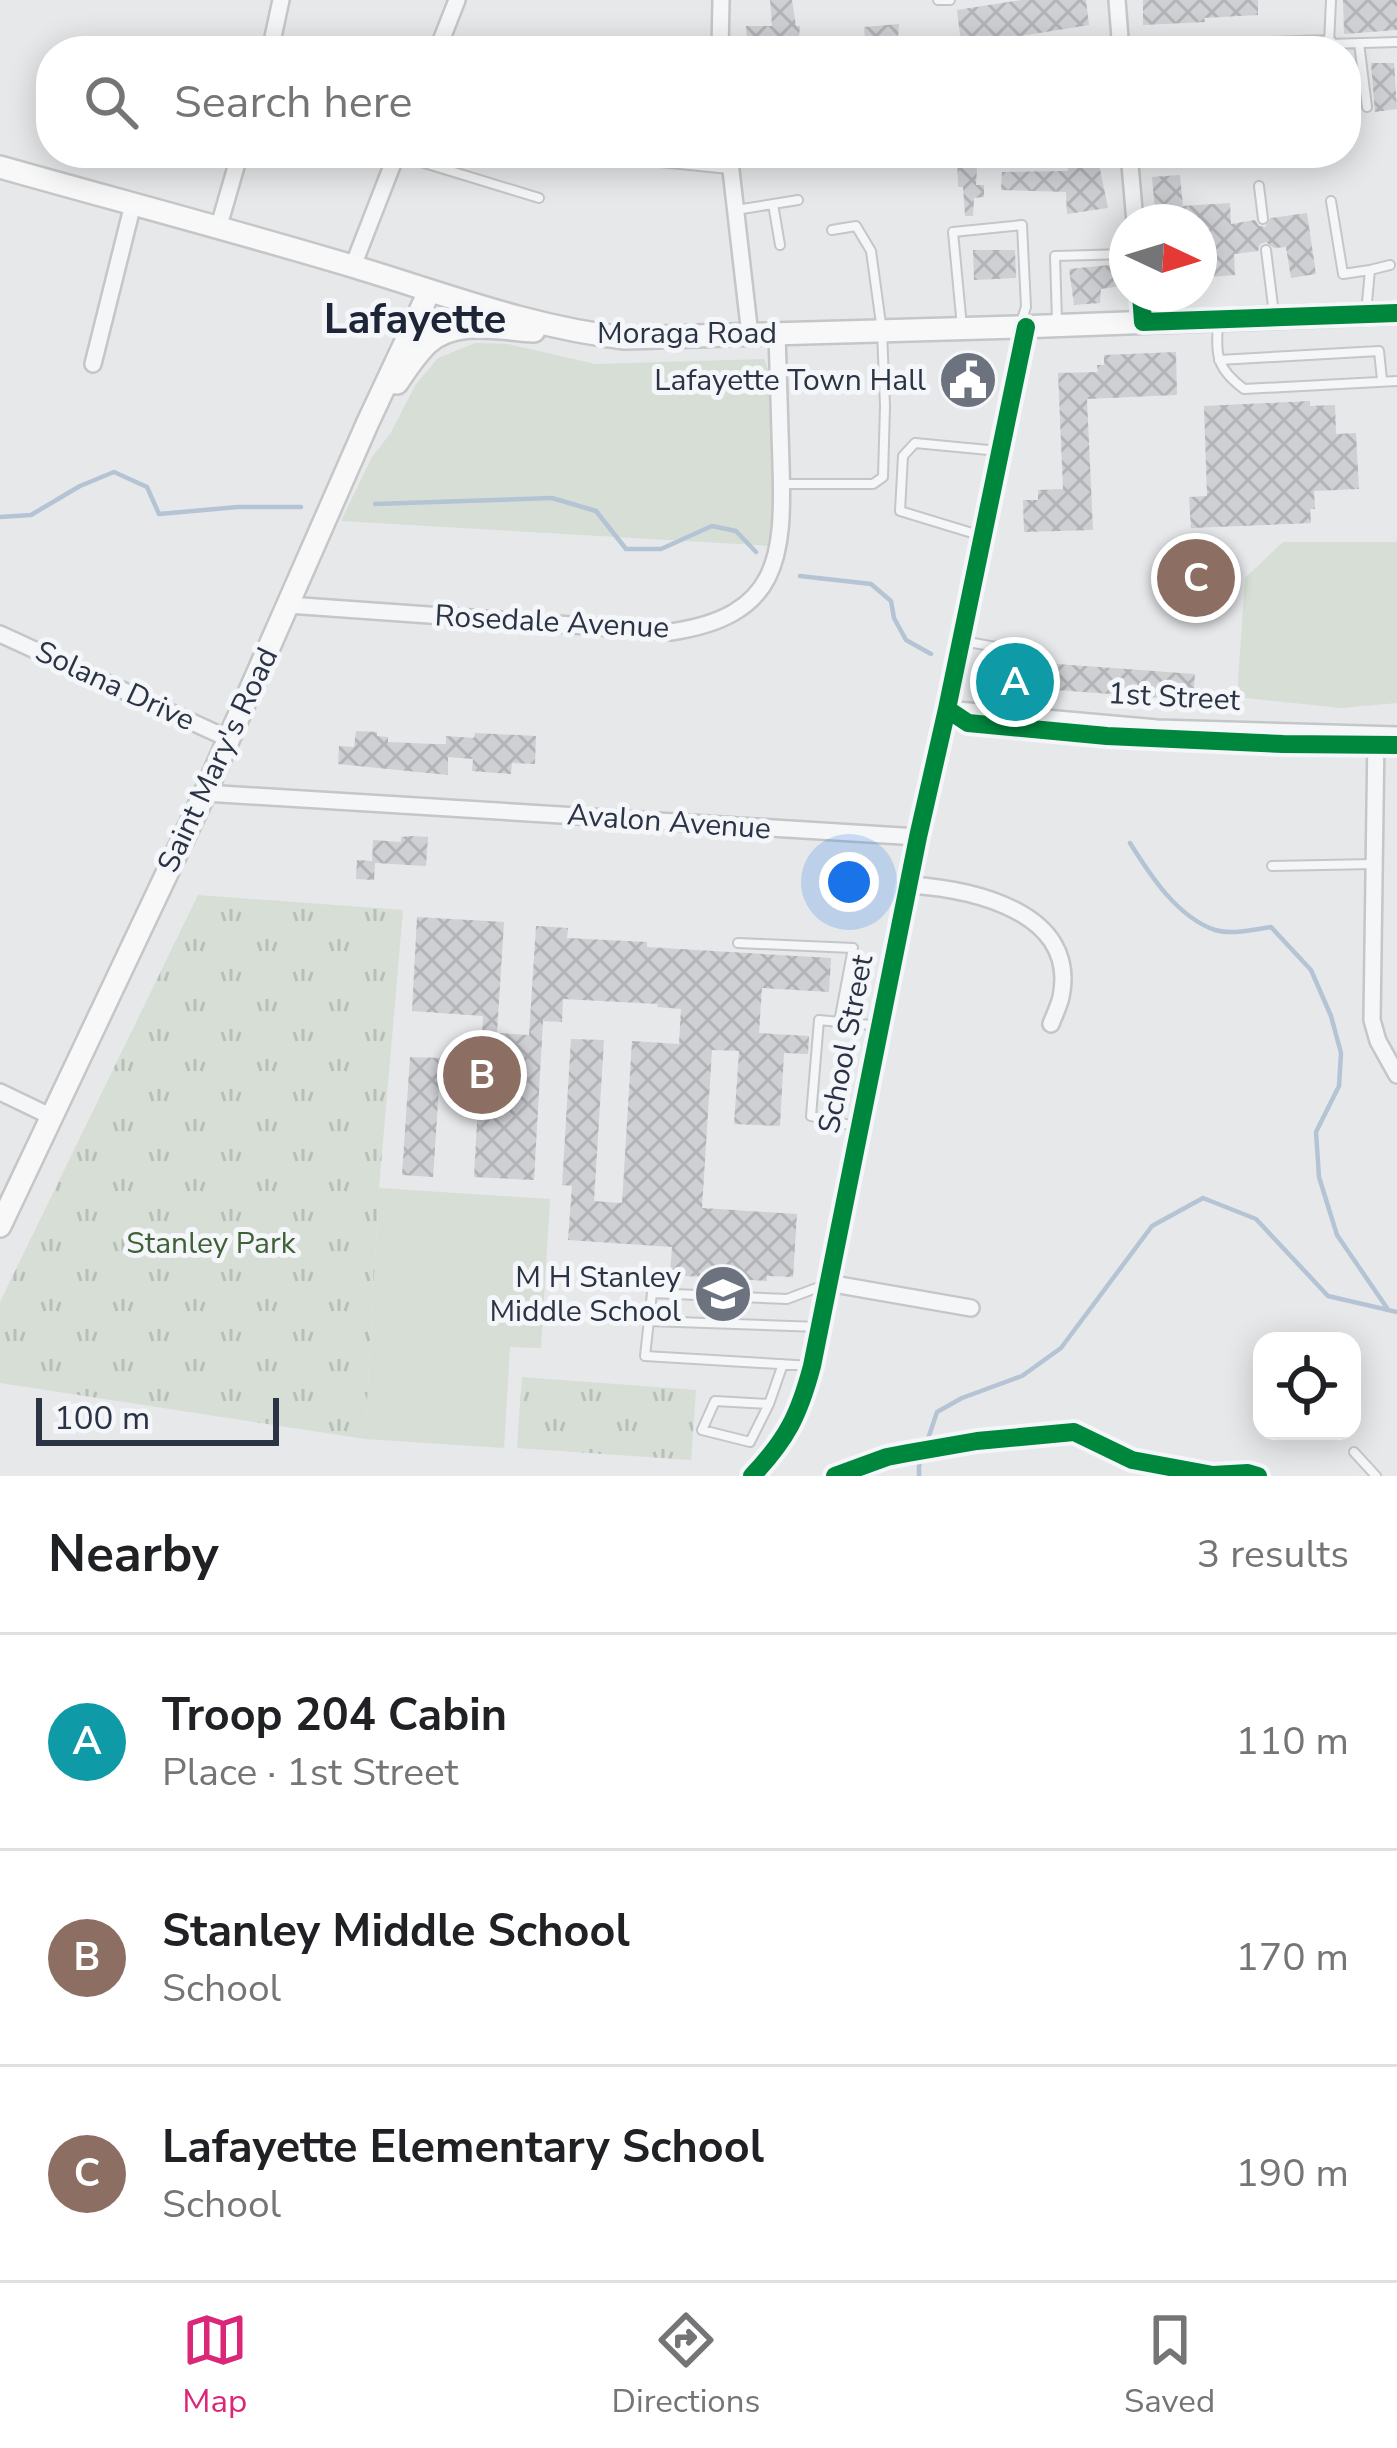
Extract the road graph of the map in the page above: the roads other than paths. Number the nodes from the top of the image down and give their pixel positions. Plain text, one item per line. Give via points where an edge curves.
1 (281, 0) edge
2 (457, 0) edge
3 (722, 0) edge
4 (938, 0) edge
5 (950, 0) edge
6 (1117, 0) edge
7 (1331, 0) edge
8 (273, 36) edge
9 (443, 36) edge
10 (721, 36) edge
11 (1120, 36) edge
12 (1330, 36) edge
13 (1397, 42) edge
14 (1361, 43) edge
15 (1361, 59) edge
16 (1367, 107) dead end
17 (0, 167) edge
18 (236, 168) edge
19 (391, 168) edge
20 (442, 168) edge
21 (731, 168) edge
22 (1131, 168) edge
23 (1258, 186) dead end
24 (539, 198) dead end
25 (798, 200) dead end
26 (1331, 201) dead end
27 (773, 204) junction
28 (1134, 204) edge
29 (133, 205) junction
30 (735, 210) junction
31 (1263, 219) dead end
32 (218, 229) junction
33 (832, 230) dead end
34 (781, 245) dead end
35 (1266, 250) dead end
36 (1109, 254) edge
37 (1390, 265) dead end
38 (352, 266) junction
39 (1370, 270) junction
40 (429, 292) junction
41 (1142, 312) edge
42 (1397, 313) edge
43 (1366, 314) junction
44 (1274, 318) junction
45 (1218, 321) junction
46 (1143, 322) junction
47 (1058, 326) junction
48 (1023, 327) junction
49 (962, 329) junction
50 (883, 331) junction
51 (590, 334) junction
52 (778, 334) junction
53 (749, 335) junction
54 (1218, 360) junction
55 (93, 364) dead end
56 (1382, 380) junction
57 (1397, 381) edge
58 (368, 422) junction
59 (1000, 452) junction
60 (782, 484) junction
61 (983, 536) junction
62 (288, 605) junction
63 (0, 634) edge
64 (961, 641) junction
65 (1031, 653) dead end
66 (947, 709) junction
67 (1397, 735) edge
68 (1376, 736) junction
69 (229, 739) junction
70 (205, 793) junction
71 (918, 837) junction
72 (1374, 864) junction
73 (1272, 866) dead end
74 (909, 885) junction
75 (739, 943) dead end
76 (839, 1022) junction
77 (1052, 1024) dead end
78 (880, 1026) junction
79 (1397, 1076) edge
80 (0, 1092) edge
81 (50, 1116) junction
82 (860, 1127) junction
83 (0, 1226) edge
84 (828, 1283) junction
85 (971, 1307) dead end
86 (648, 1321) junction
87 (820, 1328) junction
88 (783, 1364) junction
89 (812, 1366) junction
90 (769, 1405) junction
91 (1354, 1453) dead end
92 (752, 1476) edge
93 (1376, 1476) edge

1 - 8 street
2 - 9 street
3 - 10 street
4 - 5 lane
6 - 11 street
7 - 12 lane
13 - 14 lane
15 - 16 lane
17 - 29 main road, Moraga Road
18 - 32 street
19 - 38 street
20 - 24 lane
21 - 30 street
22 - 28 street
23 - 31 lane
25 - 27 lane
26 - 39 lane via 1342,274
27 - 30 lane
27 - 34 lane
29 - 32 main road, Moraga Road
29 - 55 street
30 - 53 street
32 - 38 main road, Moraga Road
33 - 50 lane via 856,226 871,251
35 - 44 lane
36 - 47 lane via 1055,256
37 - 39 lane
38 - 40 main road, Moraga Road
39 - 43 lane
40 - 51 main road, Moraga Road
40 - 58 main road, Saint Mary's Road
41 - 46 street
42 - 43 main road, Moraga Road
43 - 44 main road, Moraga Road
44 - 45 main road, Moraga Road
45 - 46 main road, Moraga Road
45 - 54 lane
46 - 47 main road, Moraga Road
47 - 48 main road, Moraga Road
48 - 49 main road, Moraga Road
48 - 49 lane via 1022,225 953,232
48 - 59 street, School Street
49 - 50 main road, Moraga Road
50 - 52 main road, Moraga Road
50 - 60 lane via 883,477 873,484
51 - 53 main road, Moraga Road
51 - 58 main road via 450,331 428,342
52 - 53 main road, Moraga Road
52 - 60 street, Rosedale Avenue
54 - 56 lane via 1244,389
54 - 56 lane via 1379,351
56 - 57 lane
58 - 62 main road, Saint Mary's Road
59 - 61 street, School Street
59 - 61 lane via 915,443 903,456 900,511
60 - 62 street, Rosedale Avenue via 783,523 766,583 749,602 699,628
61 - 64 street, School Street
62 - 69 main road, Saint Mary's Road
63 - 69 street, Solana Drive
64 - 65 lane
64 - 66 street, School Street
66 - 68 street, 1st Street
66 - 71 street, School Street
67 - 68 street, 1st Street
68 - 72 street
69 - 70 main road, Saint Mary's Road
70 - 71 street, Avalon Avenue
70 - 81 main road, Saint Mary's Road
71 - 74 street, School Street
72 - 73 lane
72 - 79 street via 1372,1020
74 - 77 street via 990,898 1044,930 1062,971
74 - 78 street, School Street
75 - 76 lane via 854,948
76 - 78 lane
76 - 82 lane via 819,1020 811,1116
78 - 82 street, School Street
80 - 81 street
81 - 83 main road, Saint Mary's Road
82 - 84 street, School Street
84 - 85 street
84 - 86 lane via 788,1298 652,1293
84 - 87 street, School Street
86 - 87 lane
86 - 88 lane via 645,1356
87 - 89 street, School Street
88 - 89 lane
88 - 90 lane
89 - 92 street, School Street via 788,1434
90 - 90 lane via 715,1401 702,1430 750,1442
91 - 93 lane

